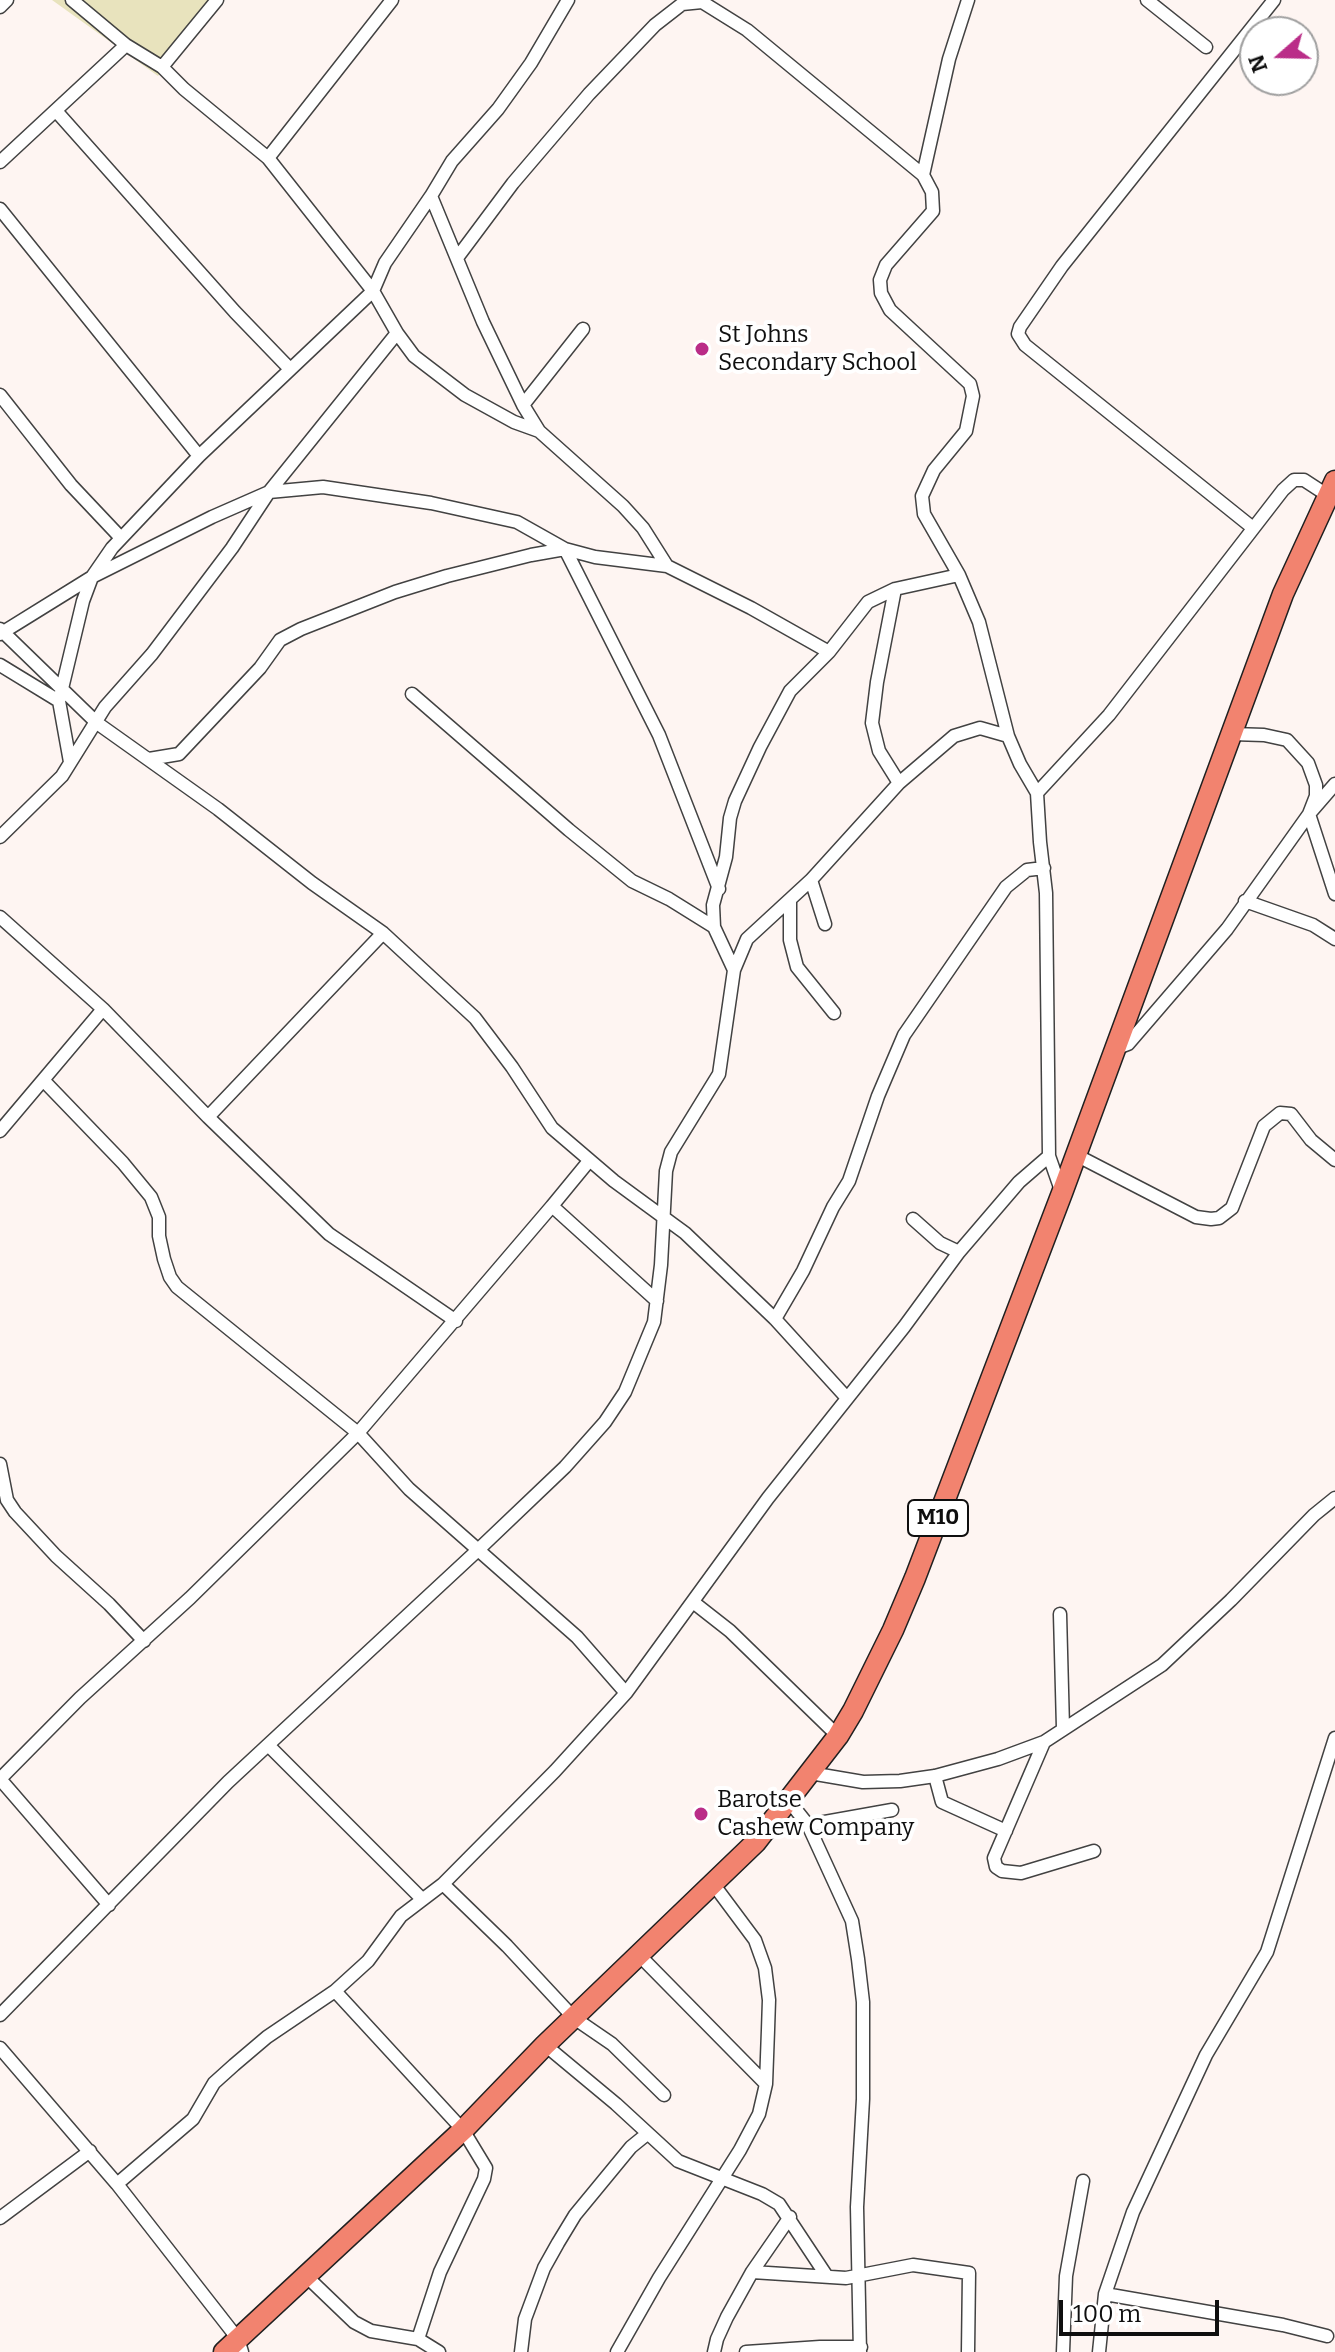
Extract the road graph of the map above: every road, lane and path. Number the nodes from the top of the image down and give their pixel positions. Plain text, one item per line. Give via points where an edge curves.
1 (7, 0) edge
2 (72, 0) edge
3 (217, 0) edge
4 (392, 0) edge
5 (568, 0) edge
6 (968, 0) edge
7 (1147, 0) edge
8 (1274, 0) edge
9 (706, 1) edge
10 (0, 7) edge
11 (126, 45) junction
12 (1206, 47) dead end
13 (162, 67) junction
14 (57, 112) junction
15 (268, 158) junction
16 (0, 162) edge
17 (923, 175) junction
18 (431, 196) junction
19 (0, 209) edge
20 (457, 258) junction
21 (373, 291) junction
22 (583, 329) dead end
23 (397, 333) junction
24 (289, 368) junction
25 (0, 395) edge
26 (523, 405) junction
27 (539, 431) junction
28 (199, 456) junction
29 (1331, 488) edge
30 (269, 492) junction
31 (1253, 528) junction
32 (121, 538) junction
33 (565, 549) junction
34 (667, 566) junction
35 (959, 575) junction
36 (92, 577) junction
37 (895, 589) junction
38 (1, 632) edge
39 (829, 652) junction
40 (0, 665) edge
41 (60, 694) junction
42 (412, 694) dead end
43 (97, 723) junction
44 (1232, 734) junction
45 (1008, 736) junction
46 (149, 759) junction
47 (70, 762) junction
48 (899, 783) junction
49 (1335, 784) edge
50 (1037, 793) junction
51 (1309, 814) junction
52 (0, 837) edge
53 (1044, 868) junction
54 (811, 880) junction
55 (719, 889) junction
56 (1335, 894) edge
57 (790, 901) junction
58 (1245, 901) junction
59 (0, 917) edge
60 (825, 924) dead end
61 (714, 927) junction
62 (383, 933) junction
63 (1335, 939) edge
64 (734, 970) junction
65 (103, 1009) junction
66 (834, 1013) dead end
67 (1115, 1049) junction
68 (44, 1081) junction
69 (208, 1117) junction
70 (0, 1131) edge
71 (1076, 1155) junction
72 (1049, 1156) junction
73 (1335, 1160) edge
74 (589, 1161) junction
75 (1062, 1193) junction
76 (552, 1206) junction
77 (662, 1216) junction
78 (913, 1219) dead end
79 (959, 1252) junction
80 (657, 1301) junction
81 (775, 1319) junction
82 (456, 1321) junction
83 (846, 1397) junction
84 (358, 1433) junction
85 (0, 1464) edge
86 (1335, 1498) edge
87 (479, 1549) junction
88 (693, 1602) junction
89 (1060, 1614) dead end
90 (144, 1641) junction
91 (626, 1693) junction
92 (1063, 1728) junction
93 (838, 1736) junction
94 (1335, 1738) edge
95 (1044, 1742) junction
96 (268, 1745) junction
97 (810, 1773) junction
98 (935, 1776) junction
99 (0, 1779) edge
100 (789, 1801) junction
101 (892, 1810) dead end
102 (808, 1825) junction
103 (1006, 1831) junction
104 (1094, 1851) dead end
105 (443, 1884) junction
106 (714, 1885) junction
107 (422, 1899) junction
108 (109, 1905) junction
109 (640, 1956) junction
110 (335, 1991) junction
111 (0, 2015) edge
112 (574, 2018) junction
113 (545, 2045) junction
114 (0, 2048) edge
115 (766, 2084) junction
116 (664, 2095) dead end
117 (463, 2130) junction
118 (647, 2134) junction
119 (90, 2151) junction
120 (722, 2178) junction
121 (1083, 2181) dead end
122 (117, 2184) junction
123 (790, 2217) junction
124 (0, 2218) edge
125 (752, 2272) junction
126 (305, 2275) junction
127 (826, 2275) junction
128 (860, 2277) junction
129 (1105, 2294) junction
130 (1327, 2336) dead end
131 (418, 2339) junction
132 (235, 2348) edge
133 (861, 2350) edge
134 (439, 2352) edge
135 (521, 2352) edge
136 (617, 2352) edge
137 (714, 2352) edge
138 (746, 2352) edge
139 (968, 2352) edge
140 (1063, 2352) edge
141 (1099, 2352) edge

1 - 10 street
2 - 11 street
3 - 13 street
4 - 15 street
5 - 18 street via 531,63 452,161
6 - 17 street
7 - 12 street
8 - 31 street via 1062,266 1018,334 1025,345
9 - 17 street
9 - 20 street via 682,4 645,34 513,183
11 - 13 street
11 - 14 street
13 - 15 street
14 - 16 street
14 - 24 street
15 - 21 street
17 - 35 street via 932,192 933,211 886,265 881,293 890,310 970,384 973,396 966,431 934,470 922,496 924,514
18 - 20 street
18 - 21 street via 385,263
19 - 28 street
20 - 26 street
21 - 23 street
21 - 24 street
22 - 26 street
23 - 27 street via 414,356 465,395
23 - 30 street
24 - 28 street
25 - 32 street
26 - 27 street
27 - 34 street via 623,506
28 - 32 street
29 - 31 street via 1294,480
29 - 44 main road, M10 via 1283,594
30 - 33 street via 323,487 431,503 517,522
30 - 36 street
30 - 43 street
31 - 50 street via 1109,715
32 - 36 street
33 - 34 street
33 - 46 street via 447,576 301,629 280,640 179,754
33 - 55 street via 659,735
34 - 39 street
35 - 37 street
35 - 45 street via 979,622
36 - 38 street
36 - 41 street
37 - 39 street via 868,602
37 - 48 street via 872,723 879,751
38 - 41 street
39 - 55 street via 790,691 735,801
40 - 41 street
41 - 43 street
41 - 47 street
42 - 61 street via 632,881
43 - 46 street
43 - 47 street
44 - 51 street via 1276,737 1298,750 1316,785
44 - 67 main road, M10
45 - 48 street via 980,728 954,736
45 - 50 street
46 - 62 street
47 - 52 street
48 - 54 street
49 - 51 street
50 - 53 street
51 - 56 street
51 - 58 street
53 - 72 street
53 - 81 street via 1027,870 1006,887 904,1035 849,1181
54 - 57 street
54 - 60 street
55 - 61 street
57 - 64 street via 747,939
57 - 66 street via 790,940 797,967
58 - 63 street via 1313,925
58 - 67 street via 1128,1044
59 - 65 street
61 - 64 street
62 - 69 street
62 - 74 street via 475,1018 552,1128
64 - 77 street via 719,1074 671,1152
65 - 68 street
65 - 69 street
67 - 71 main road, M10
68 - 70 street
68 - 84 street via 151,1197 164,1259 177,1287
69 - 82 street via 329,1234
71 - 73 street via 1196,1217 1211,1219 1232,1208 1264,1126 1280,1113 1291,1114
71 - 75 main road, M10
72 - 75 street
72 - 79 street via 1019,1182
74 - 76 street
74 - 77 street
75 - 93 main road, M10 via 915,1578
76 - 80 street
76 - 82 street
77 - 80 street
77 - 81 street
78 - 79 street
79 - 83 street
80 - 87 street via 640,1360 605,1422
81 - 83 street
82 - 84 street
83 - 88 street
84 - 87 street via 409,1489
84 - 90 street
85 - 90 street via 7,1500 15,1512
86 - 92 street via 1162,1665
87 - 91 street via 577,1637
87 - 96 street
88 - 91 street
88 - 93 street
89 - 92 street
90 - 99 street
91 - 105 street
92 - 95 street
93 - 97 main road, M10
94 - 129 street via 1267,1952 1206,2055 1133,2212
95 - 98 street
95 - 103 street
96 - 107 street
96 - 108 street
97 - 98 street via 863,1782
97 - 100 main road, M10
98 - 103 street via 942,1802
99 - 108 street
100 - 102 street
100 - 106 main road, M10
101 - 102 street
102 - 128 street via 852,1921 862,1988
103 - 104 street via 994,1858 1002,1871 1021,1873
105 - 107 street
105 - 112 street
106 - 109 main road, M10
106 - 115 street via 755,1940 765,1968
107 - 110 street
108 - 111 street
109 - 112 main road, M10
109 - 115 street
110 - 117 street
110 - 122 street via 234,2065 214,2083 193,2119
112 - 113 main road, M10
112 - 116 street via 612,2044
113 - 117 main road, M10
113 - 118 street
114 - 119 street
115 - 120 street via 759,2114
117 - 126 main road, M10
117 - 131 street via 486,2172 440,2272
118 - 120 street via 678,2161
118 - 135 street via 583,2204 558,2243 525,2319
119 - 122 street
119 - 124 street
120 - 123 street via 762,2194
120 - 136 street
121 - 140 street via 1066,2276
122 - 132 street
123 - 125 street
123 - 127 street
125 - 127 street
125 - 137 street
126 - 131 street via 354,2322 371,2331
126 - 132 main road, M10
127 - 128 street
128 - 133 street
128 - 139 street via 913,2265 969,2273
129 - 130 street
129 - 141 street
131 - 134 street
133 - 138 street

